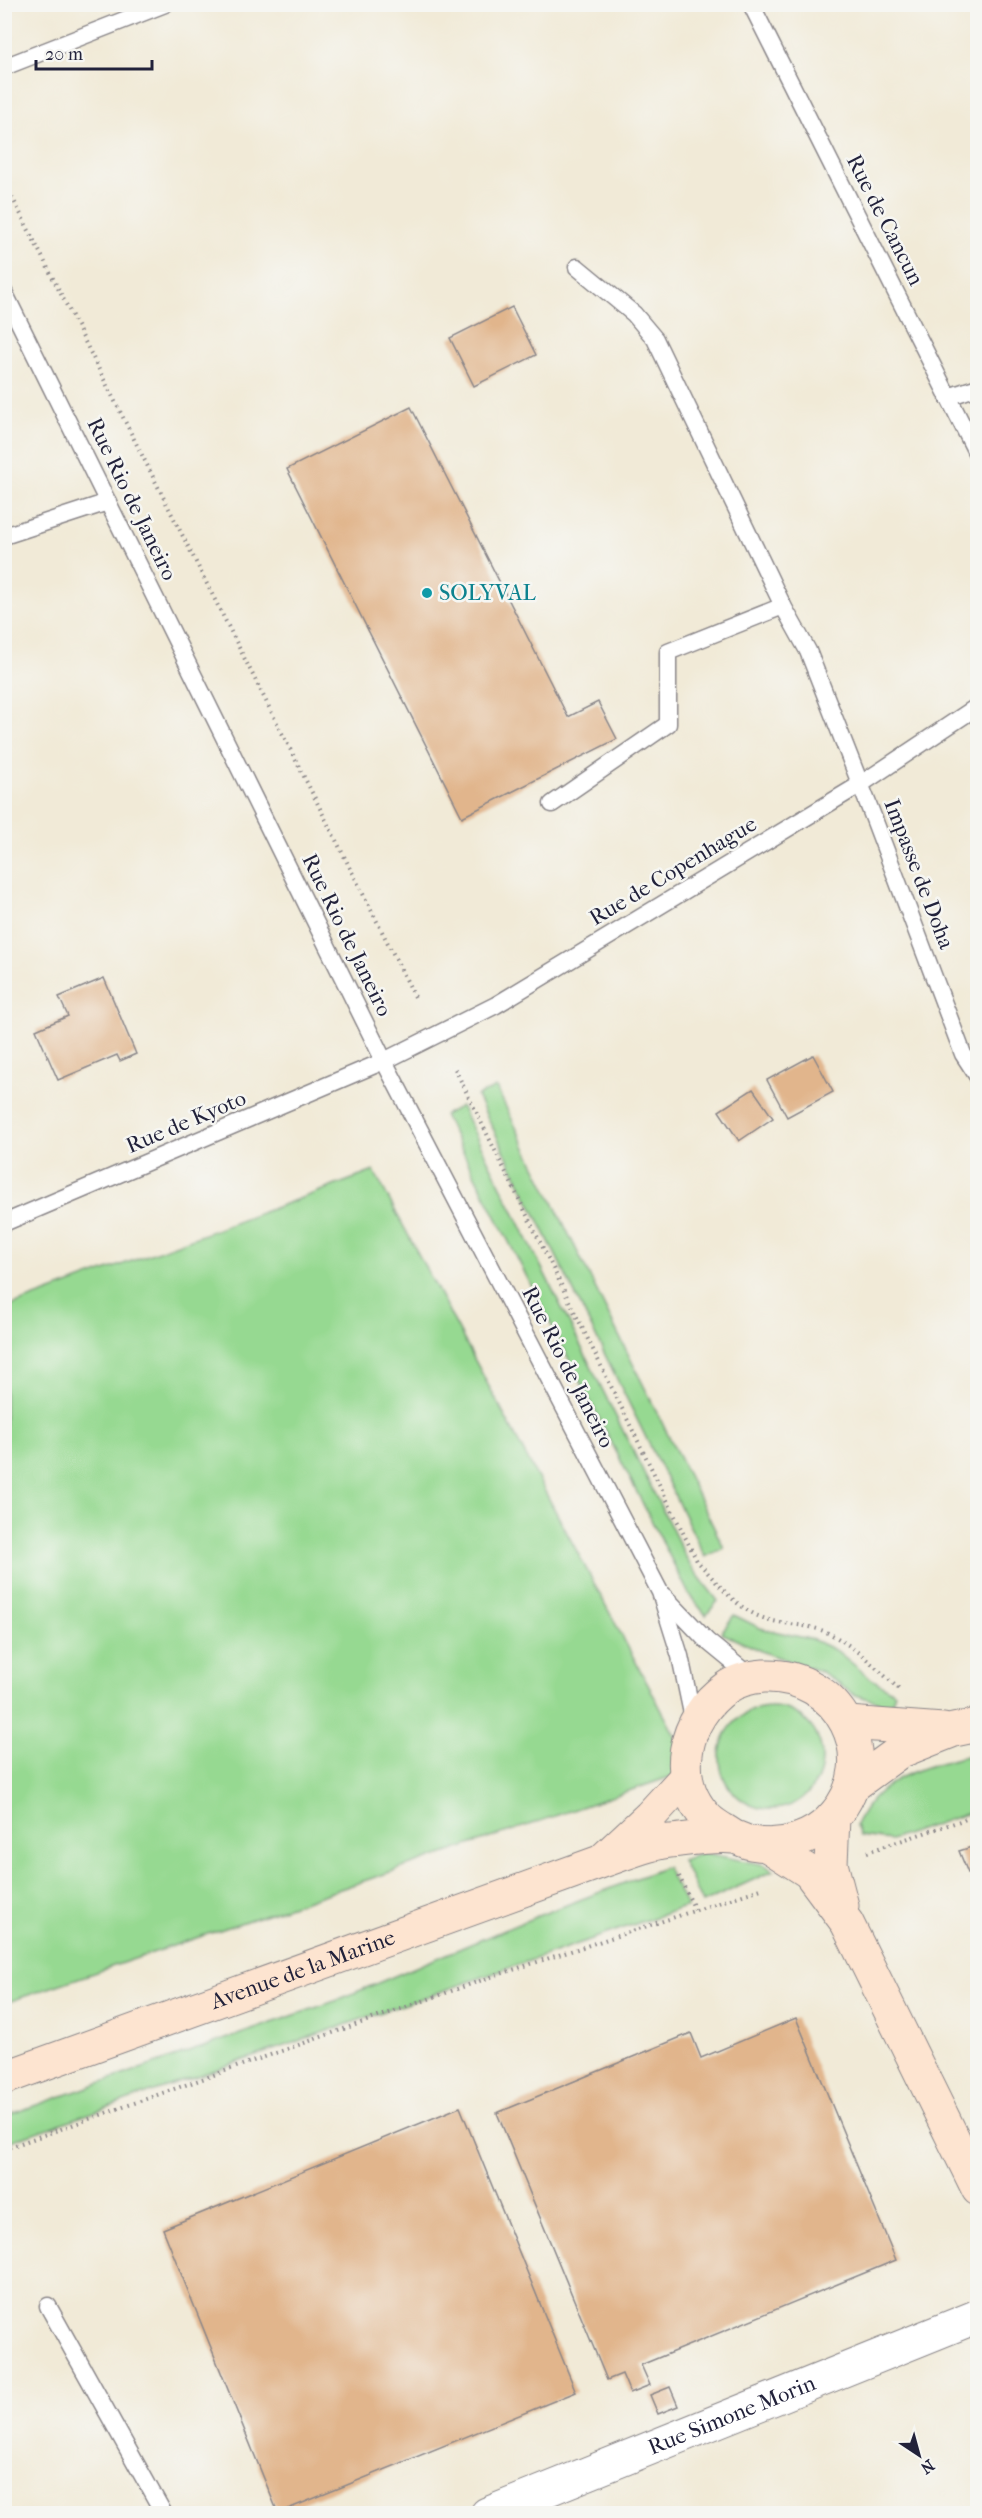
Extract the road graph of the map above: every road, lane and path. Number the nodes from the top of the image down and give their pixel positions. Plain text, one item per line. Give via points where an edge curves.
1 (165, 4) edge
2 (751, 4) edge
3 (4, 67) edge
4 (4, 181) edge
5 (577, 267) dead end
6 (4, 292) edge
7 (978, 387) edge
8 (948, 397) junction
9 (978, 456) edge
10 (108, 502) junction
11 (4, 536) edge
12 (783, 606) junction
13 (978, 706) edge
14 (861, 784) junction
15 (552, 804) dead end
16 (416, 999) dead end
17 (384, 1061) junction
18 (455, 1069) dead end
19 (978, 1077) edge
20 (4, 1223) edge
21 (660, 1592) junction
22 (751, 1677) junction
23 (905, 1693) dead end
24 (694, 1723) junction
25 (848, 1723) junction
26 (966, 1728) edge
27 (686, 1777) junction
28 (851, 1787) junction
29 (978, 1815) edge
30 (834, 1817) junction
31 (734, 1837) junction
32 (767, 1845) junction
33 (600, 1862) junction
34 (820, 1868) junction
35 (678, 1874) dead end
36 (696, 1910) junction
37 (4, 2078) edge
38 (4, 2149) edge
39 (978, 2189) edge
40 (48, 2306) dead end
41 (978, 2316) edge
42 (524, 2507) edge
43 (164, 2514) edge
44 (487, 2514) edge

1 - 3 lane
2 - 8 lane, Rue de Cancun
4 - 16 path
5 - 12 lane, Impasse de Doha via 634,314 654,339
6 - 10 lane, Rue Rio de Janeiro
7 - 8 lane
8 - 9 lane, Rue de Cancun
10 - 11 lane
10 - 17 lane, Rue Rio de Janeiro
12 - 14 lane, Impasse de Doha via 808,651
12 - 15 lane via 668,652 668,724
13 - 14 lane, Rue de Copenhague
14 - 17 lane, Rue de Copenhague via 496,1005
14 - 19 lane, Impasse de Doha via 963,1054
17 - 20 lane, Rue de Kyoto
17 - 21 lane, Rue Rio de Janeiro
18 - 23 path via 698,1561 734,1601 763,1618 830,1634
21 - 22 lane, Rue Rio de Janeiro via 707,1641
21 - 24 lane, Rue Rio de Janeiro via 680,1656
22 - 24 main road via 728,1686 709,1701
22 - 25 main road via 781,1676 807,1683 835,1704
24 - 27 main road via 687,1742
25 - 26 main road
25 - 28 main road via 855,1766
26 - 28 main road via 899,1752
27 - 31 main road via 708,1818
27 - 33 main road, Avenue de la Marine
28 - 30 main road
29 - 34 path
30 - 32 main road via 814,1833 792,1842
30 - 34 main road
31 - 32 main road
31 - 33 main road, Avenue de la Marine via 667,1841
32 - 34 main road
33 - 37 main road, Avenue de la Marine
34 - 36 path
34 - 39 main road
35 - 36 path
36 - 38 path via 488,1978
40 - 43 lane
41 - 42 street, Rue Simone Morin
42 - 44 street, Rue Simone Morin

